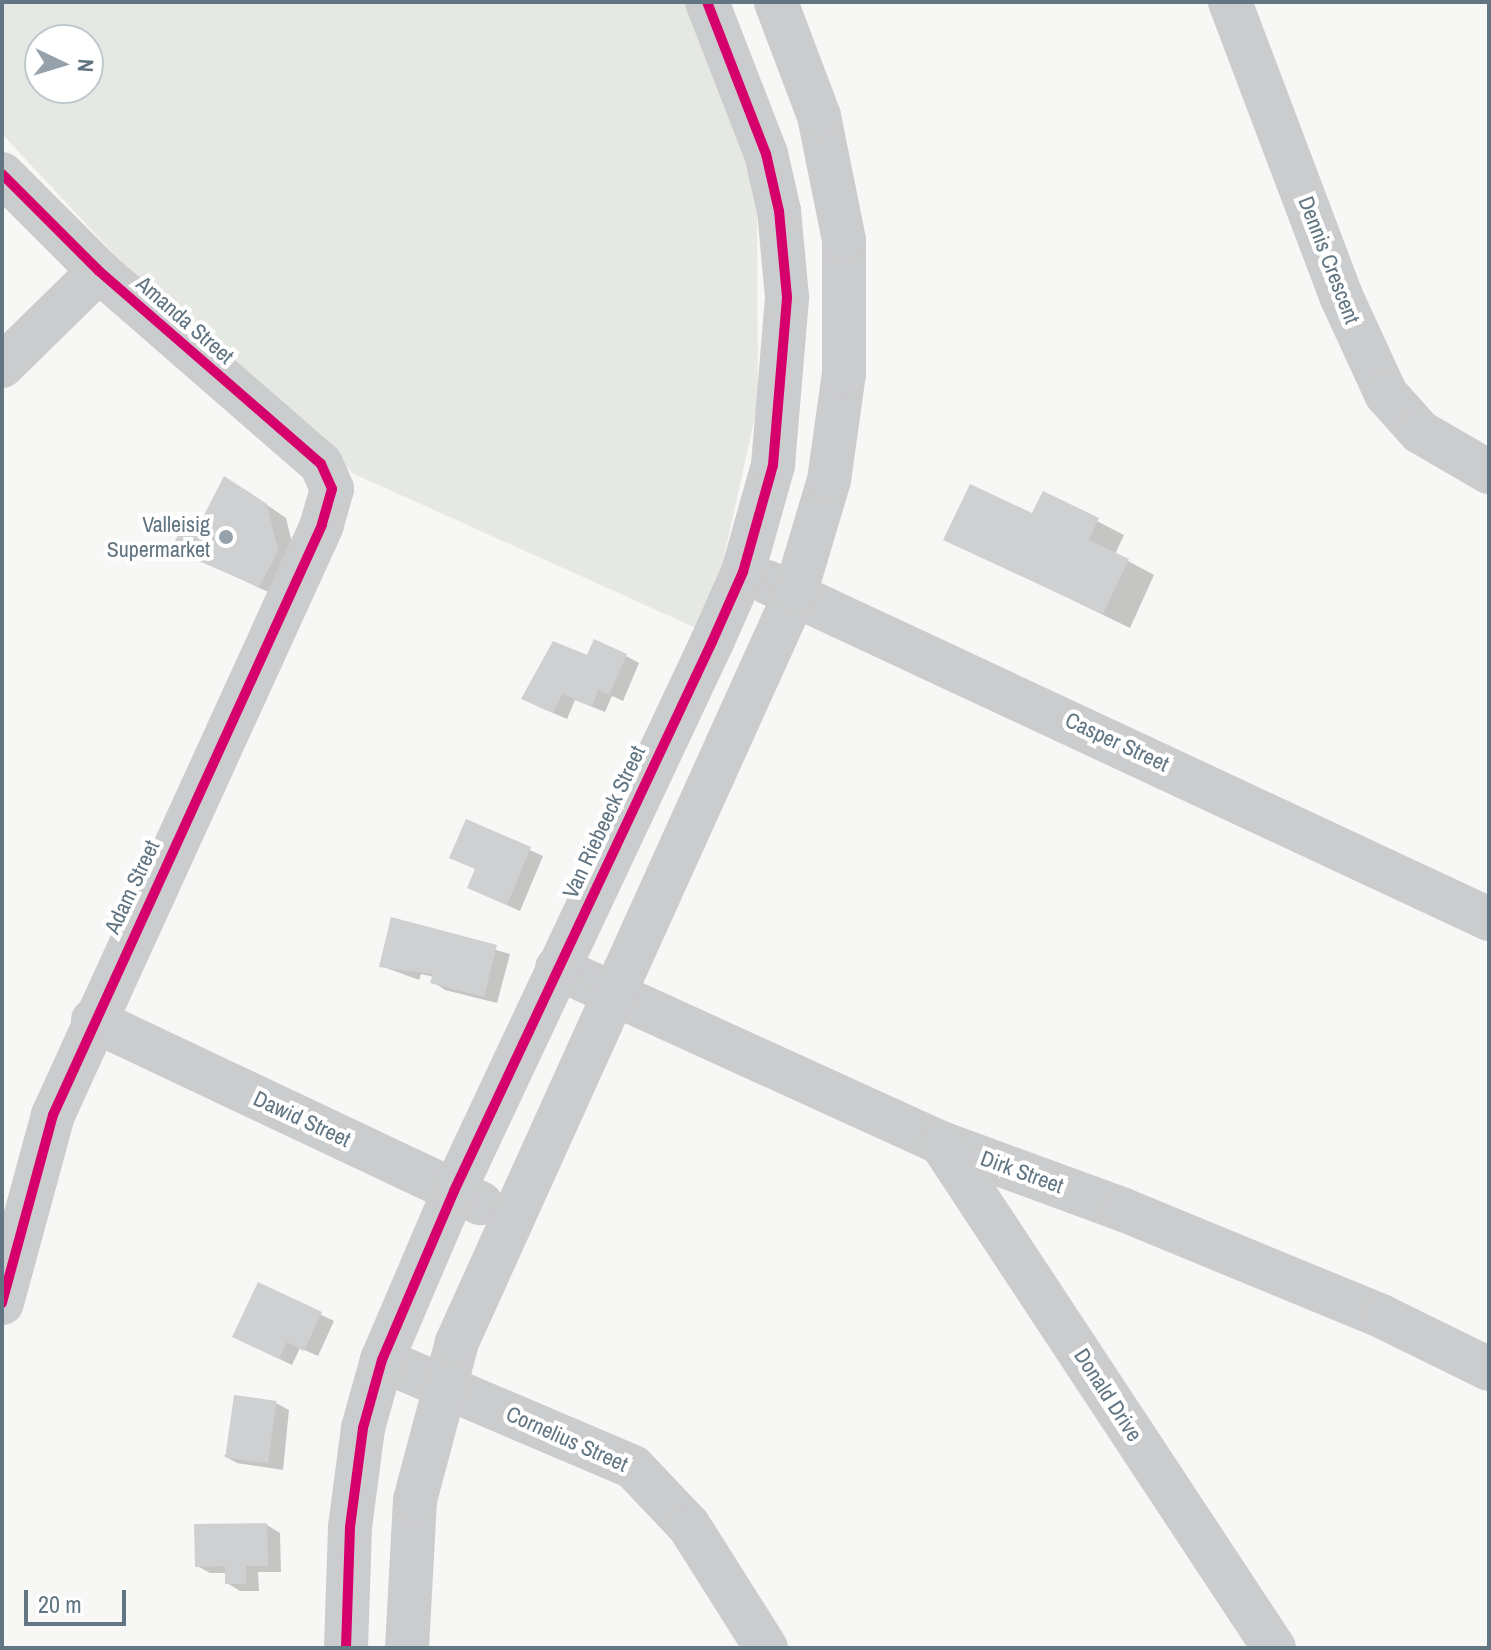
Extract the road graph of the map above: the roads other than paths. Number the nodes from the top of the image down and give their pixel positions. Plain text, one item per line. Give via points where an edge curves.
1 (707, 2) edge
2 (776, 2) edge
3 (1230, 2) edge
4 (2, 174) edge
5 (99, 271) junction
6 (2, 366) edge
7 (1489, 472) edge
8 (332, 499) joint
9 (743, 572) junction
10 (795, 594) junction
11 (1489, 919) edge
12 (557, 968) junction
13 (616, 993) junction
14 (93, 1020) junction
15 (941, 1143) junction
16 (454, 1191) junction
17 (511, 1217) junction
18 (2, 1303) edge
19 (382, 1360) junction
20 (1489, 1369) edge
21 (443, 1386) junction
22 (346, 1648) edge
23 (407, 1648) edge
24 (766, 1648) edge
25 (1274, 1648) edge

1 - 9 street, Van Riebeeck Street via 772,175 786,284 785,362 773,465
2 - 10 street via 829,156 846,275 837,434 817,529
3 - 7 street, Dennis Crescent via 1341,296 1386,394 1420,432
4 - 5 street, Amanda Street
5 - 6 street
5 - 8 street, Amanda Street via 321,464
8 - 14 street, Adam Street
9 - 10 street, Casper Street
9 - 12 street, Van Riebeeck Street
10 - 11 street, Casper Street
10 - 13 street
12 - 13 street, Dirk Street
12 - 16 street, Van Riebeeck Street
13 - 15 street, Dirk Street
13 - 17 street
14 - 16 street, Dawid Street
14 - 18 street, Adam Street via 37,1163
15 - 20 street, Dirk Street via 1196,1239 1383,1317
15 - 25 street, Donald Drive
16 - 17 street, Dawid Street
16 - 19 street, Van Riebeeck Street
17 - 21 street
19 - 21 street, Cornelius Street
19 - 22 street, Van Riebeeck Street via 363,1428 350,1527
21 - 23 street via 415,1500
21 - 24 street, Cornelius Street via 641,1473 689,1526

